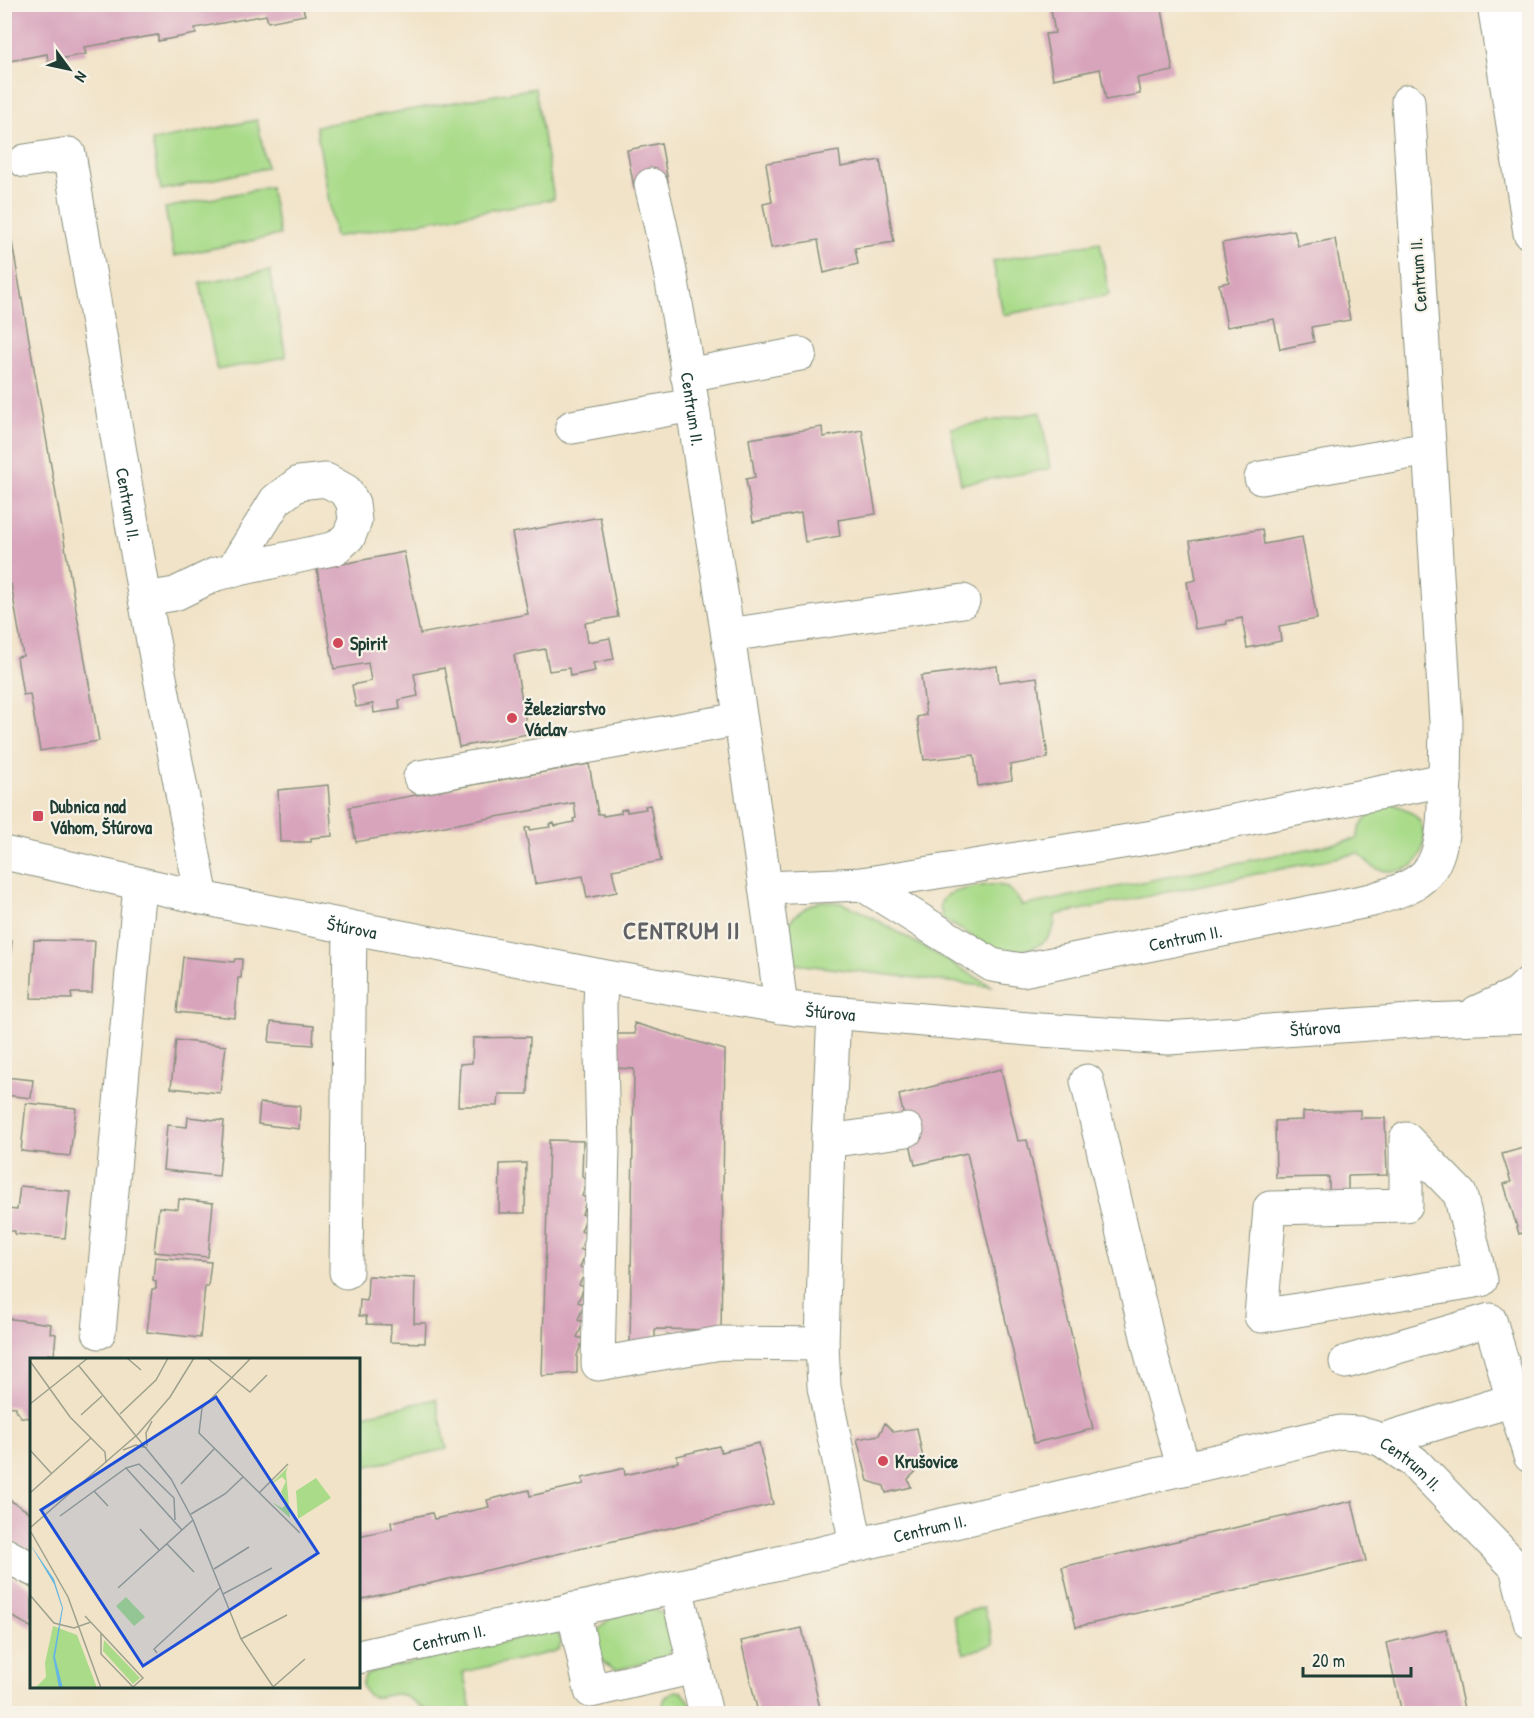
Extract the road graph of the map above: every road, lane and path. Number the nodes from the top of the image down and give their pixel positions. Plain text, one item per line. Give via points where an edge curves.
1 (1494, 4) edge
2 (1528, 4) edge
3 (1530, 72) edge
4 (1408, 101) dead end
5 (25, 160) dead end
6 (651, 185) dead end
7 (1530, 233) edge
8 (800, 354) dead end
9 (690, 390) junction
10 (572, 427) dead end
11 (1429, 449) junction
12 (1261, 478) dead end
13 (232, 571) dead end
14 (145, 598) junction
15 (963, 601) dead end
16 (728, 635) junction
17 (740, 719) junction
18 (420, 777) dead end
19 (1445, 780) junction
20 (4, 853) edge
21 (862, 884) junction
22 (140, 885) junction
23 (766, 888) junction
24 (202, 898) junction
25 (350, 927) junction
26 (601, 976) junction
27 (1530, 982) edge
28 (782, 1007) junction
29 (834, 1013) junction
30 (1464, 1018) junction
31 (1521, 1021) edge
32 (1087, 1081) dead end
33 (907, 1130) dead end
34 (1406, 1139) joint
35 (828, 1141) junction
36 (346, 1272) dead end
37 (99, 1332) dead end
38 (822, 1344) junction
39 (1346, 1362) dead end
40 (1513, 1400) junction
41 (1382, 1440) junction
42 (1530, 1456) edge
43 (1184, 1469) junction
44 (856, 1544) junction
45 (4, 1554) edge
46 (30, 1568) edge
47 (676, 1587) junction
48 (573, 1609) junction
49 (1530, 1622) edge
50 (360, 1657) edge
51 (695, 1667) junction
52 (706, 1713) edge

1 - 7 street
2 - 3 street
4 - 11 street, Centrum II.
5 - 14 street, Centrum II. via 69,154
6 - 9 street, Centrum II. via 664,237
8 - 9 street
9 - 10 street
9 - 16 street, Centrum II.
11 - 12 street
11 - 19 street, Centrum II. via 1446,722
13 - 14 street via 216,574 175,594
14 - 24 street, Centrum II.
15 - 16 street
16 - 17 street, Centrum II.
17 - 18 street
17 - 23 street, Centrum II.
19 - 21 street via 1153,837
19 - 21 street, Centrum II. via 1442,845 1426,873 1409,886 1372,900 1022,970 992,965
20 - 22 street, Štúrova
21 - 23 street
22 - 24 street, Štúrova
22 - 37 street
23 - 28 street, Centrum II.
24 - 25 street, Štúrova
25 - 26 street, Štúrova
25 - 36 street
26 - 28 street, Štúrova
26 - 38 street via 603,1147 598,1364 721,1343
27 - 30 street via 1517,994
28 - 29 street, Štúrova
29 - 30 street, Štúrova via 1168,1038
29 - 35 street
30 - 31 street, Štúrova
32 - 43 street via 1153,1362
33 - 35 street
34 - 34 street via 1460,1194 1480,1280 1261,1316 1270,1208 1406,1205
35 - 38 street
38 - 44 street via 824,1387
39 - 40 street via 1490,1320
40 - 41 street
40 - 42 street
41 - 43 street, Centrum II. via 1340,1432
41 - 49 street, Centrum II. via 1414,1462 1516,1567
43 - 44 street, Centrum II.
44 - 47 street, Centrum II.
45 - 46 street
47 - 48 street, Centrum II.
47 - 51 street
48 - 50 street, Centrum II.
48 - 51 street via 591,1691
51 - 52 street

